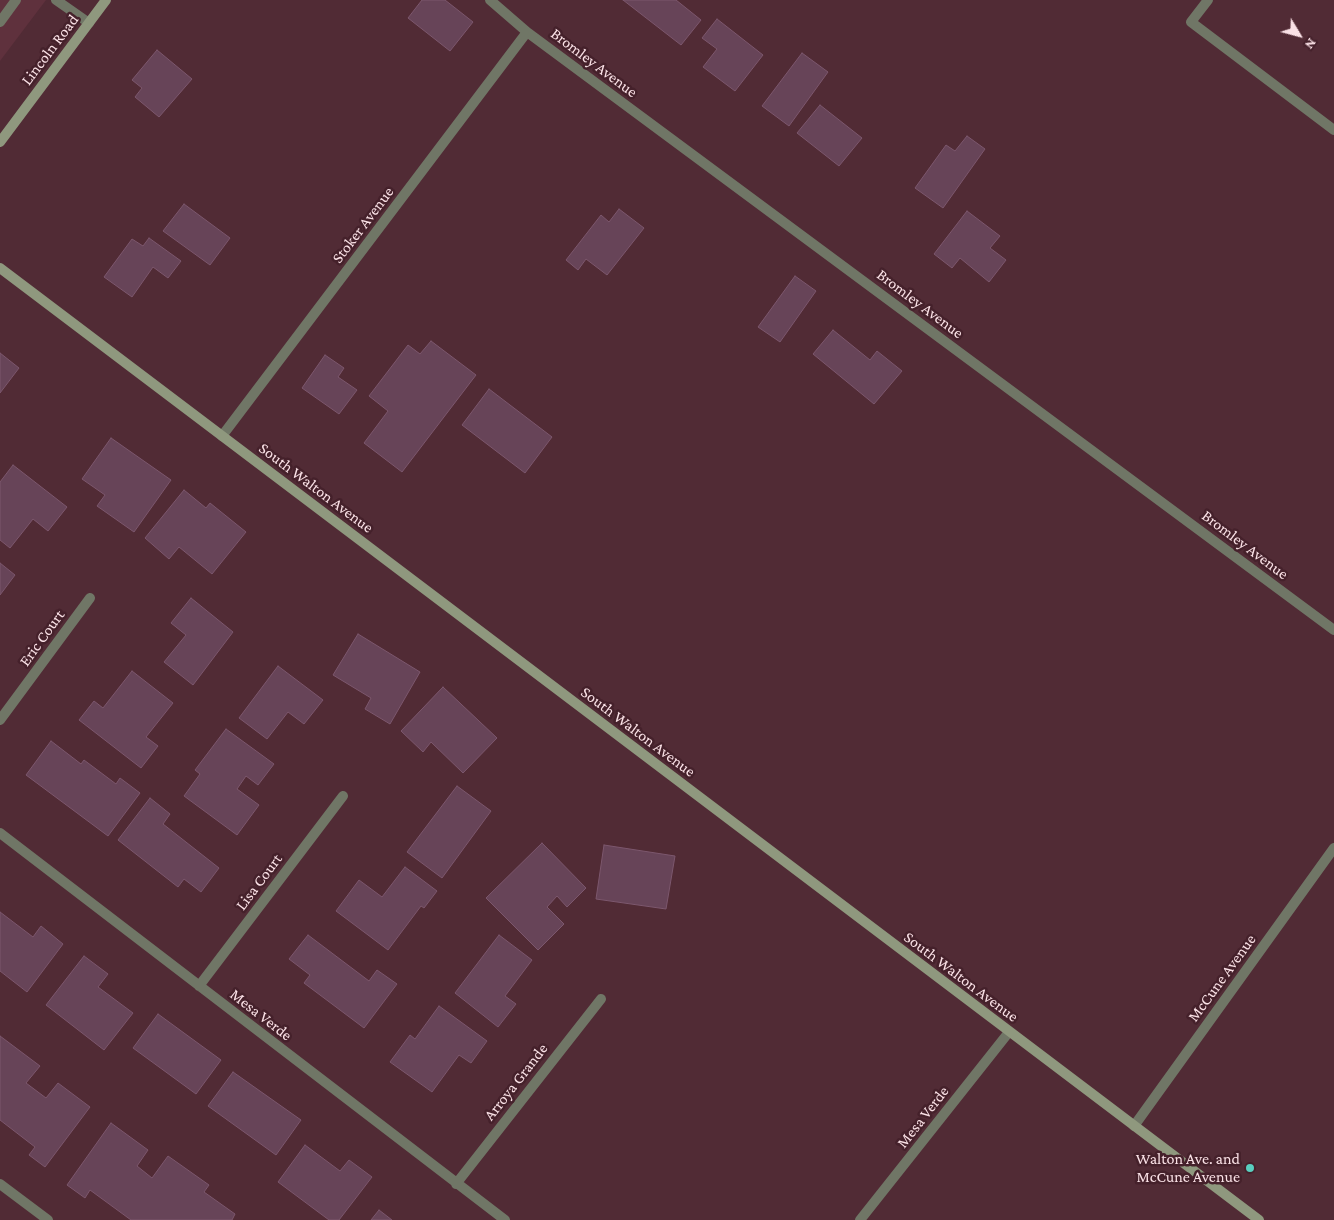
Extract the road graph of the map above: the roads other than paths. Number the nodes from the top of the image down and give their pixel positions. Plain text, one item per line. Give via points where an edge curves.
1 (16, 0) edge
2 (56, 0) edge
3 (106, 0) edge
4 (490, 0) edge
5 (1208, 0) edge
6 (0, 22) edge
7 (89, 23) junction
8 (527, 32) junction
9 (1334, 130) edge
10 (0, 142) edge
11 (0, 268) edge
12 (222, 436) junction
13 (90, 598) dead end
14 (1334, 630) edge
15 (0, 720) edge
16 (344, 796) dead end
17 (0, 833) edge
18 (1334, 848) edge
19 (199, 986) junction
20 (601, 999) dead end
21 (1009, 1032) junction
22 (1134, 1126) junction
23 (0, 1184) edge
24 (456, 1184) junction
25 (48, 1220) edge
26 (506, 1220) edge
27 (860, 1220) edge
28 (1259, 1220) edge

1 - 6 street
2 - 7 street
3 - 7 street, Lincoln Road
4 - 8 street, Bromley Avenue
5 - 9 street via 1191,22
7 - 10 street, Lincoln Road
8 - 12 street, Stoker Avenue
8 - 14 street, Bromley Avenue
11 - 12 street, South Walton Avenue
12 - 21 street, South Walton Avenue
13 - 15 street, Eric Court
16 - 19 street, Lisa Court
17 - 19 street, Mesa Verde
18 - 22 street, McCune Avenue
19 - 24 street, Mesa Verde
20 - 24 street, Arroya Grande
21 - 22 street, South Walton Avenue
21 - 27 street, Mesa Verde
22 - 28 street, South Walton Avenue
23 - 25 street
24 - 26 street, Mesa Verde

